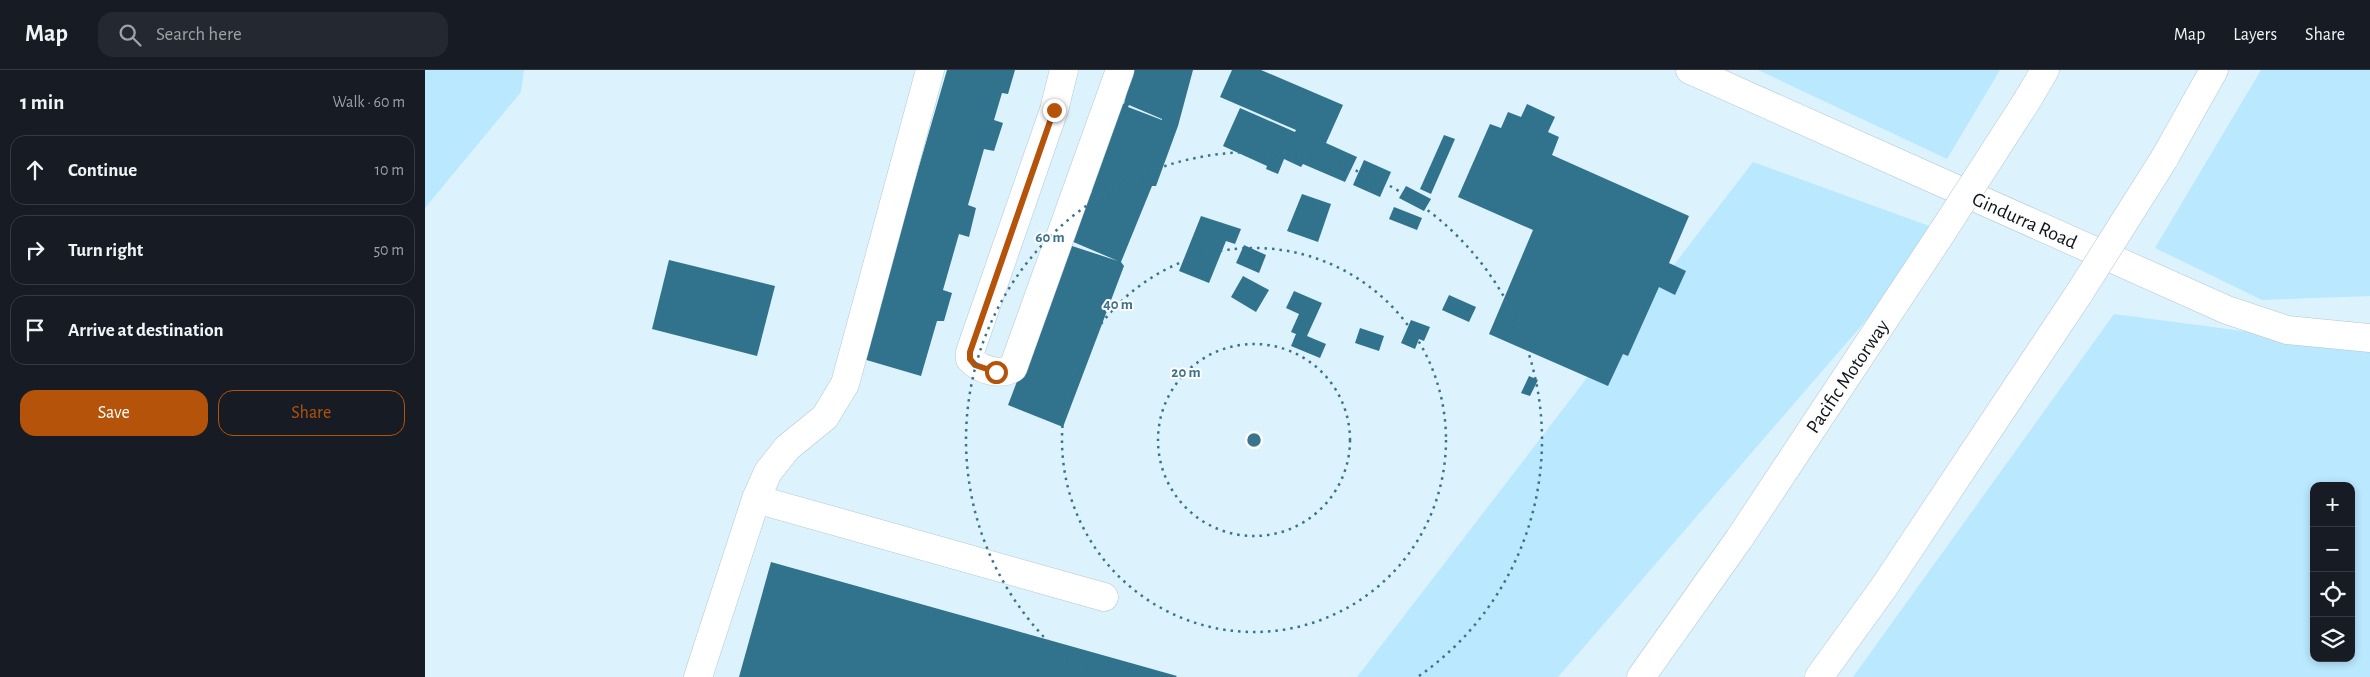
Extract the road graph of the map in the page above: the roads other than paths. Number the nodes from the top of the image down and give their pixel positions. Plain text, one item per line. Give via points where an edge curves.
1 (930, 70) edge
2 (1064, 70) edge
3 (1120, 70) edge
4 (1690, 70) edge
5 (2045, 70) edge
6 (2214, 70) edge
7 (2370, 338) edge
8 (756, 499) junction
9 (1104, 598) dead end
10 (698, 677) edge
11 (1641, 677) edge
12 (1819, 677) edge

1 - 8 main road via 845,384 825,417 787,448 768,472
2 - 3 main road via 1054,110 970,352 970,359 975,365 996,372 1013,368
4 - 7 main road, Gindurra Road via 2227,310 2287,330
5 - 11 main road, Pacific Motorway, bridge via 1943,231 1739,539
6 - 12 main road, bridge via 2164,159 2080,292 1884,587
8 - 9 main road
8 - 10 main road

